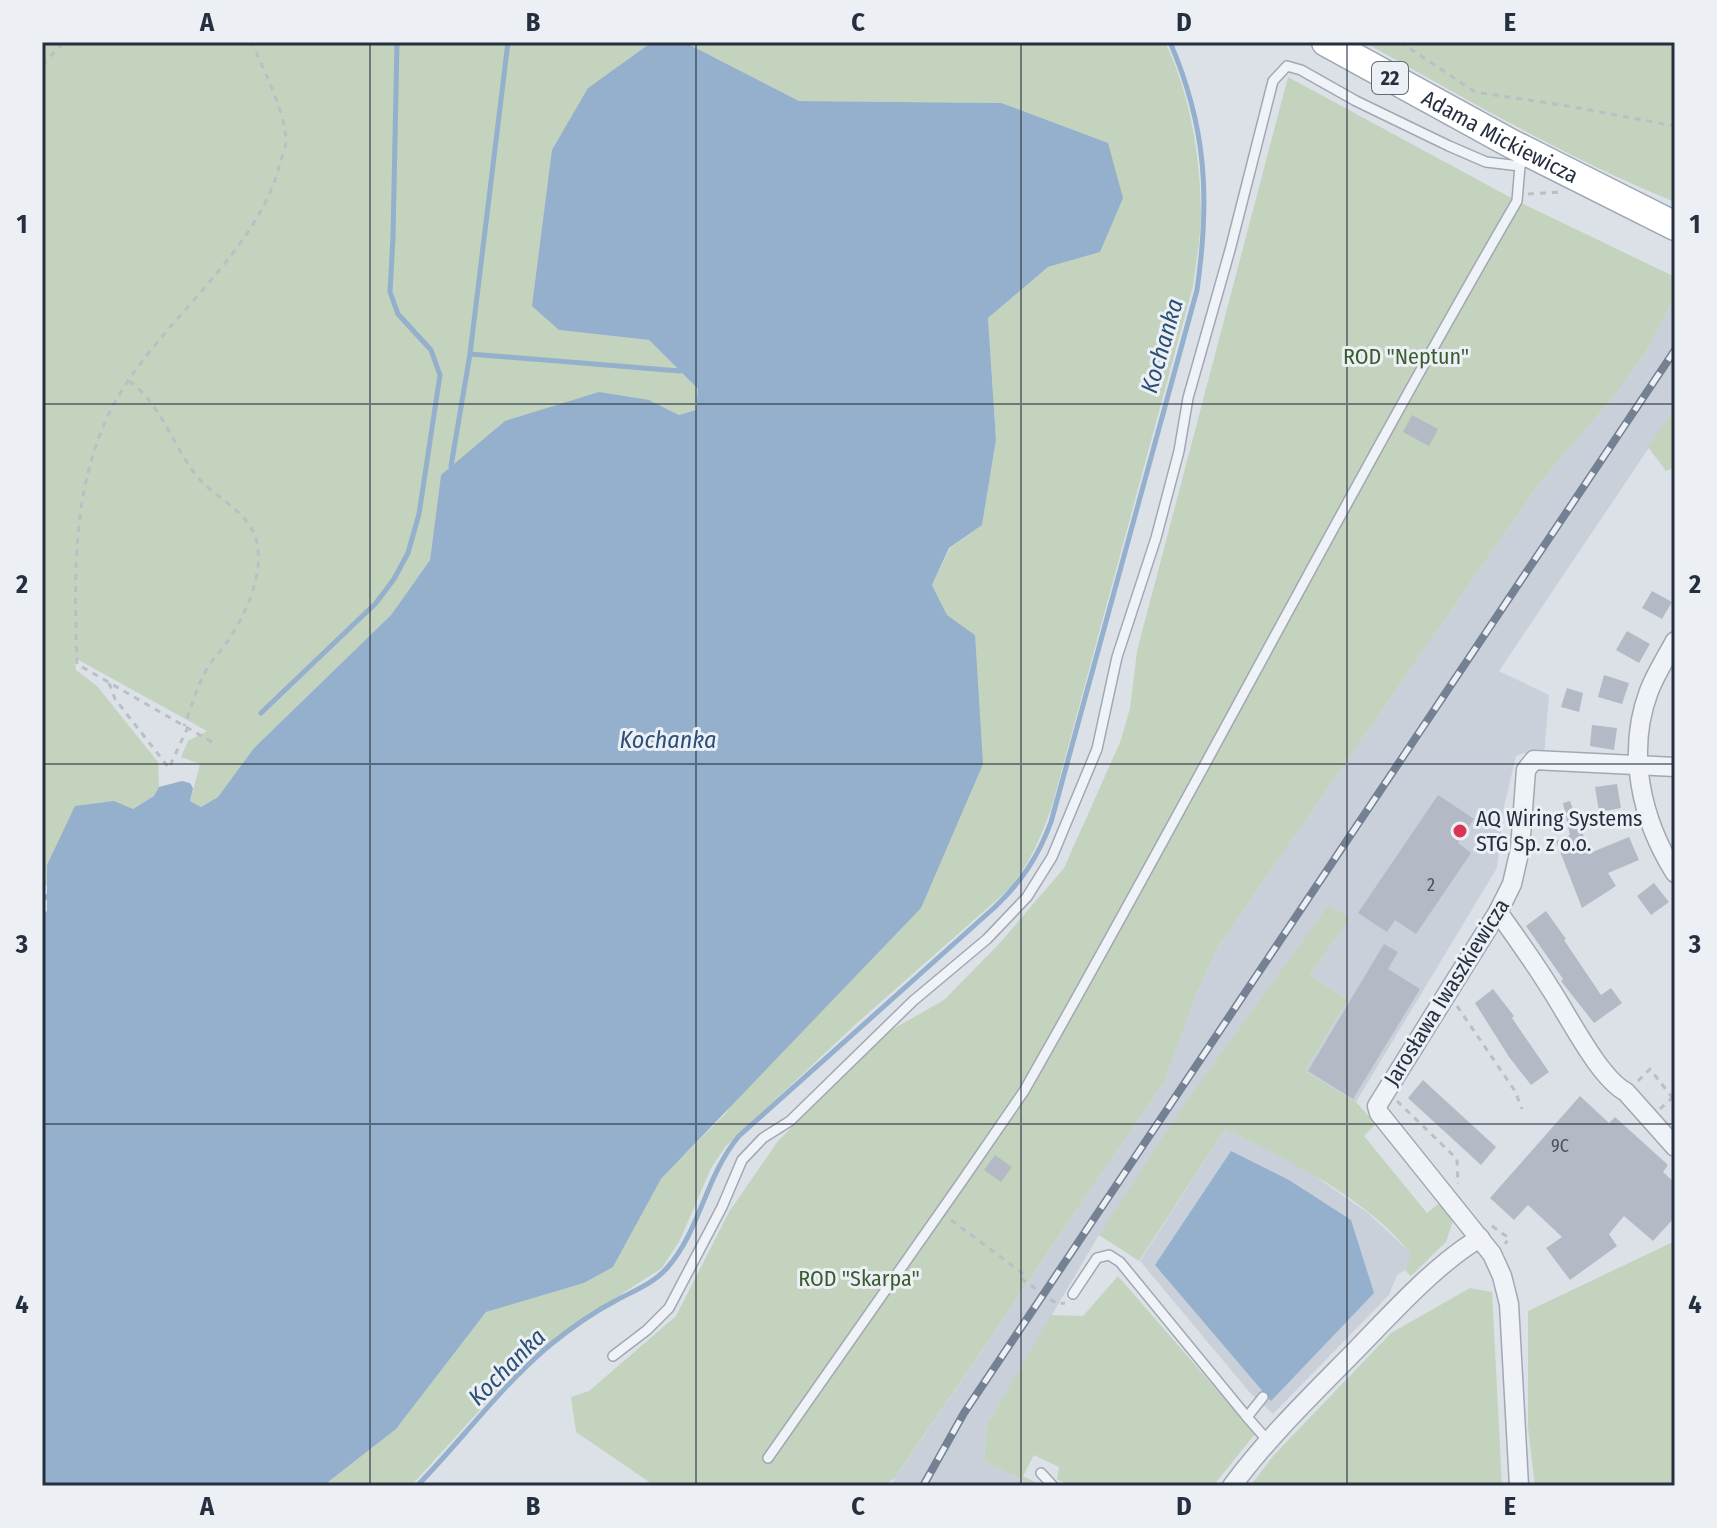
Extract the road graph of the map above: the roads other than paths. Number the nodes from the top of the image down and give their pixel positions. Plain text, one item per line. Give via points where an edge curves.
1 (1326, 42) edge
2 (1524, 160) junction
3 (1675, 226) edge
4 (1675, 641) edge
5 (1637, 764) junction
6 (1675, 767) edge
7 (1675, 873) edge
8 (1498, 912) junction
9 (1675, 1147) edge
10 (1482, 1232) junction
11 (1073, 1294) road end
12 (613, 1356) dead end
13 (1263, 1397) dead end
14 (1247, 1417) junction
15 (1268, 1441) junction
16 (768, 1458) dead end
17 (1041, 1473) dead end
18 (1053, 1486) edge
19 (1232, 1486) edge
20 (1519, 1486) edge

1 - 2 main road, Adama Mickiewicza / 22
2 - 3 main road, Adama Mickiewicza / 22
2 - 12 lane via 1486,162 1301,70 1287,66 1273,81 1156,538 1117,657 1097,749 1052,857 1027,897 987,939 742,1160 669,1308
2 - 16 lane via 1517,201 1024,1091
4 - 5 street via 1645,705
5 - 6 street
5 - 7 street via 1650,824
5 - 8 street, Jarosława Iwaszkiewicza via 1534,760 1526,770 1512,884
8 - 9 street via 1604,1073
8 - 10 street, Jarosława Iwaszkiewicza via 1377,1106
10 - 15 street via 1408,1297
10 - 20 street, Jarosława Iwaszkiewicza via 1509,1304
11 - 14 lane via 1097,1258 1109,1255 1120,1262
13 - 14 lane
14 - 15 lane
15 - 19 street
17 - 18 lane

